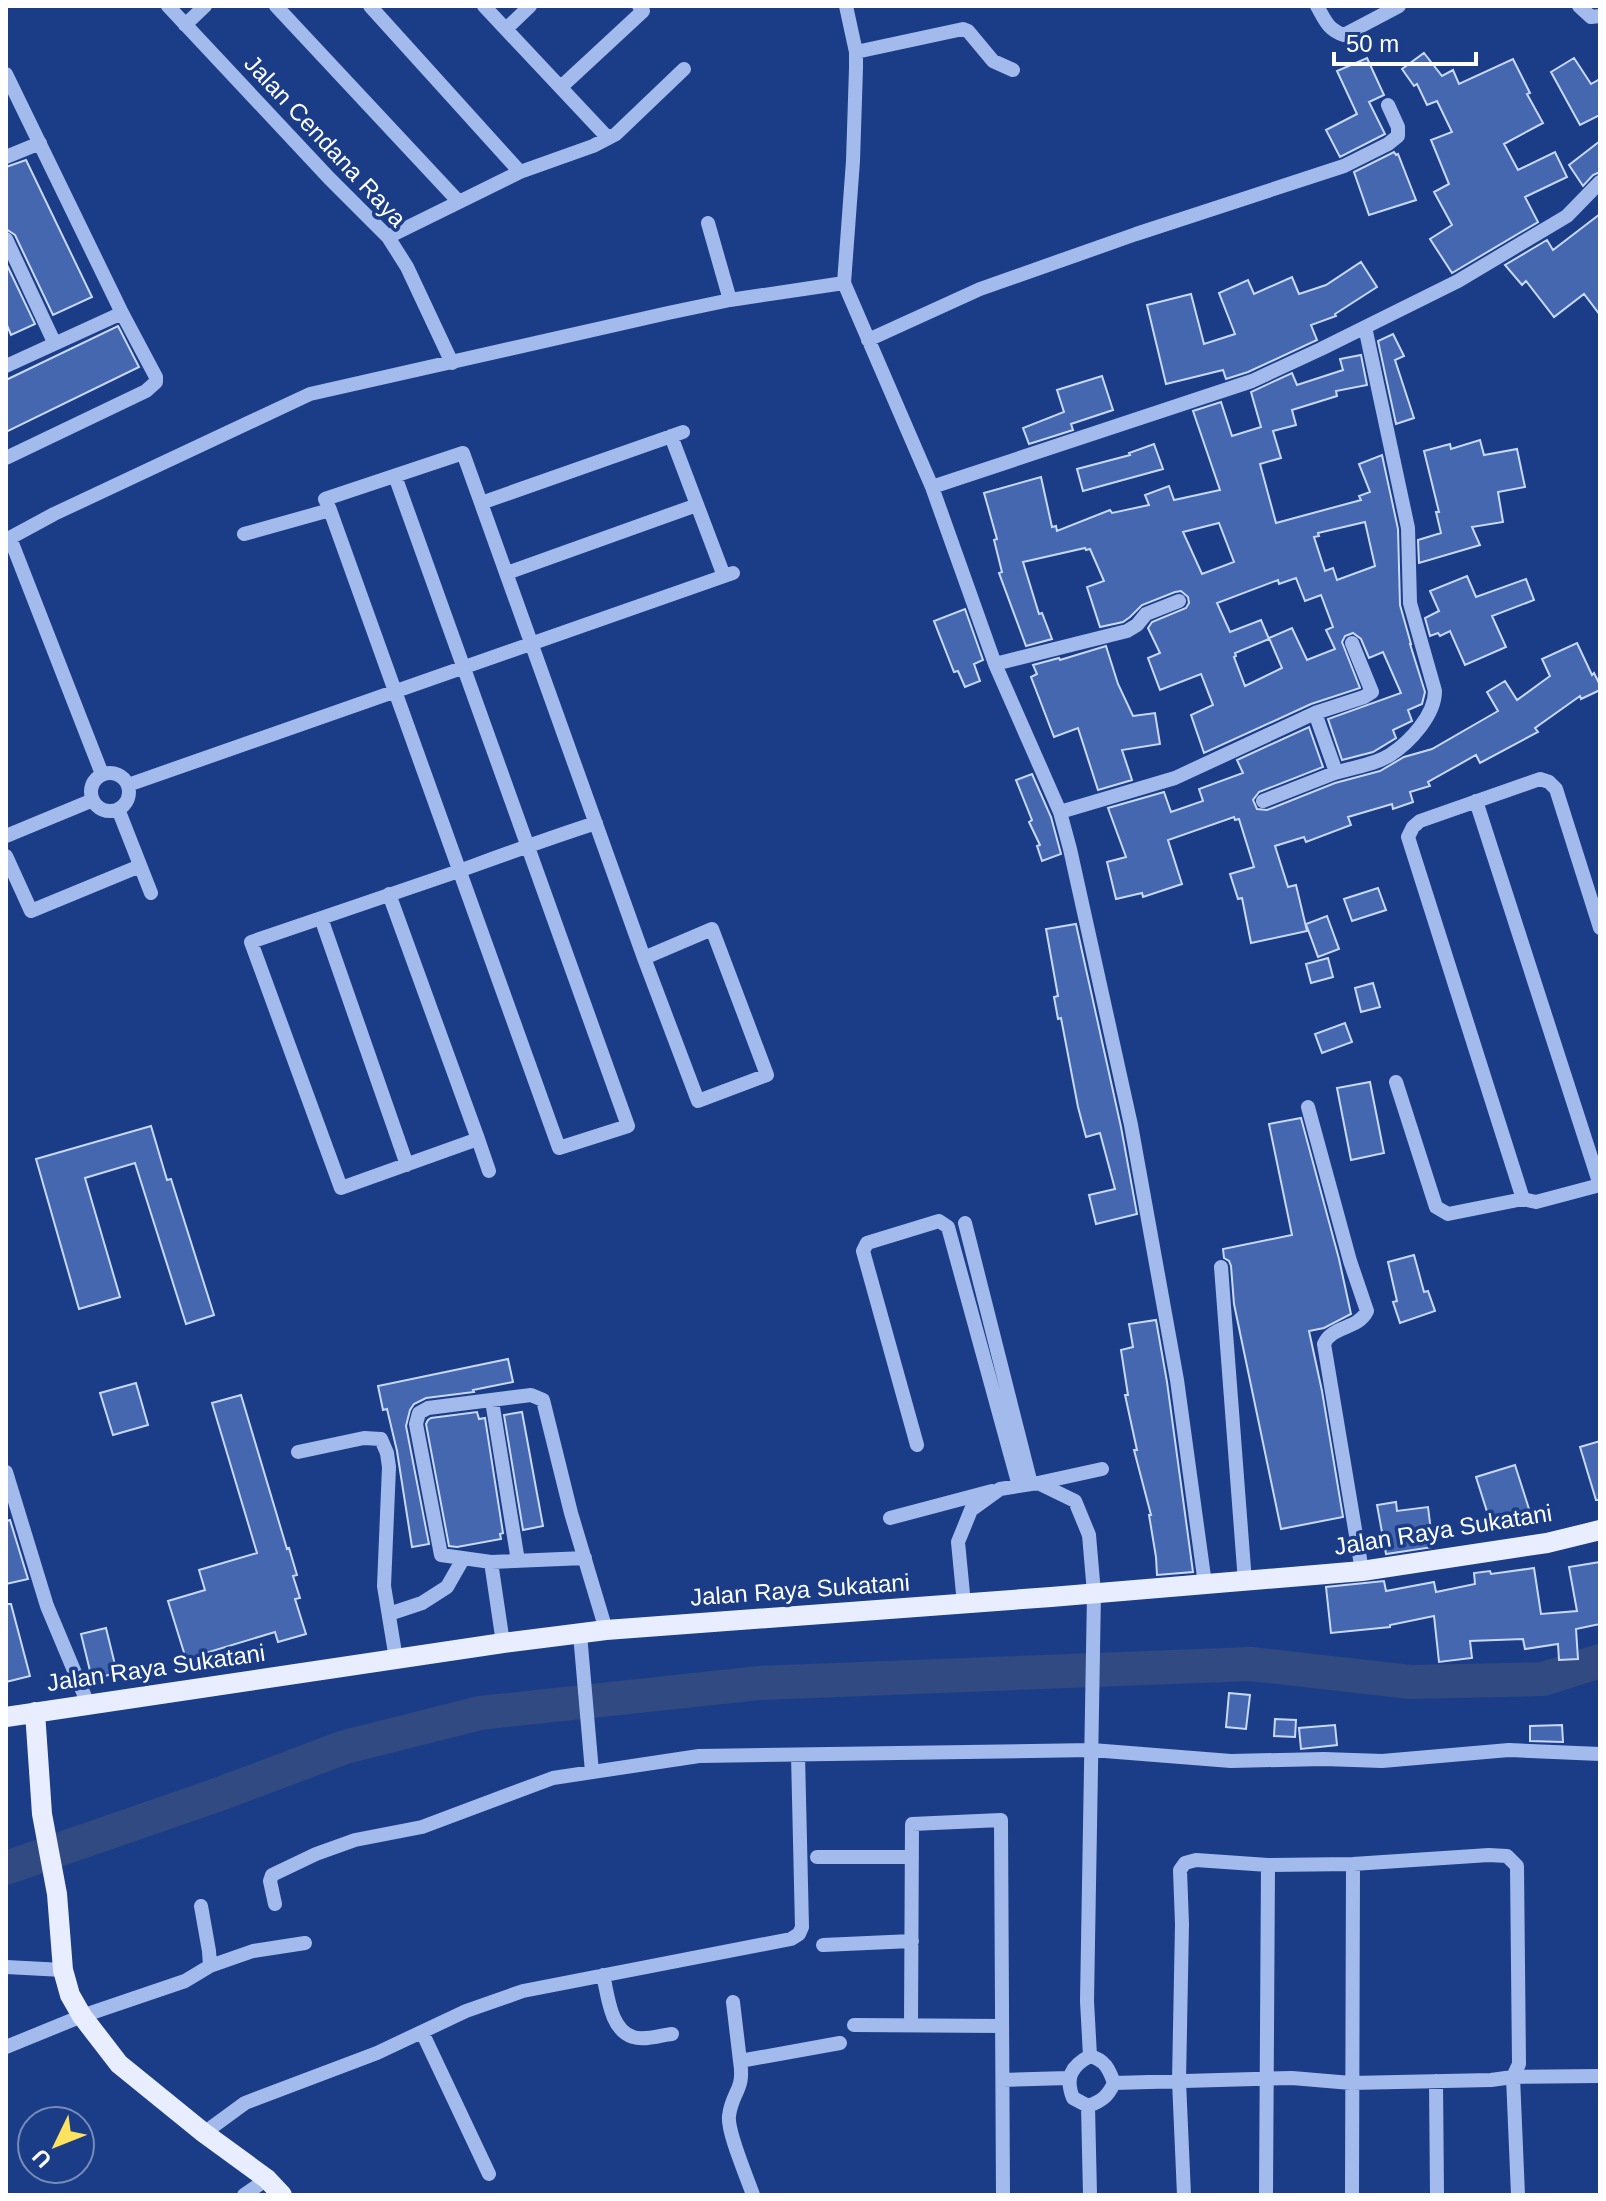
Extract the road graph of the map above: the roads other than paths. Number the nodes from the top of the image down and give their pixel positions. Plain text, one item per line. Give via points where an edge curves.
1 (168, 6) edge
2 (205, 6) edge
3 (276, 6) edge
4 (370, 6) edge
5 (484, 6) edge
6 (530, 6) edge
7 (639, 6) edge
8 (846, 6) edge
9 (1317, 6) edge
10 (1399, 6) edge
11 (1579, 6) edge
12 (1600, 16) edge
13 (185, 25) junction
14 (506, 29) junction
15 (856, 52) junction
16 (684, 69) dead end
17 (1013, 70) dead end
18 (6, 74) edge
19 (561, 87) junction
20 (1388, 105) dead end
21 (608, 138) junction
22 (40, 143) junction
23 (6, 157) edge
24 (520, 172) junction
25 (1600, 182) edge
26 (459, 202) junction
27 (708, 223) dead end
28 (388, 237) junction
29 (6, 239) edge
30 (844, 283) junction
31 (730, 300) junction
32 (122, 313) junction
33 (1365, 327) junction
34 (868, 340) junction
35 (54, 342) junction
36 (452, 363) junction
37 (6, 366) edge
38 (6, 458) edge
39 (395, 476) junction
40 (932, 487) junction
41 (481, 503) junction
42 (697, 505) junction
43 (330, 510) junction
44 (244, 534) dead end
45 (8, 539) edge
46 (507, 573) junction
47 (1179, 601) dead end
48 (532, 643) junction
49 (1352, 643) dead end
50 (995, 664) junction
51 (464, 667) junction
52 (395, 691) junction
53 (1315, 713) junction
54 (1336, 772) junction
55 (102, 774) junction
56 (128, 785) junction
57 (93, 800) junction
58 (1263, 801) dead end
59 (1476, 801) junction
60 (118, 809) junction
61 (1060, 812) junction
62 (596, 823) junction
63 (6, 836) edge
64 (527, 844) junction
65 (6, 856) edge
66 (140, 866) junction
67 (460, 870) junction
68 (151, 893) dead end
69 (389, 894) junction
70 (321, 918) junction
71 (1600, 928) edge
72 (644, 958) junction
73 (1396, 1082) dead end
74 (1308, 1107) dead end
75 (478, 1139) junction
76 (407, 1165) junction
77 (489, 1171) dead end
78 (1600, 1185) edge
79 (1523, 1199) junction
80 (965, 1223) dead end
81 (1221, 1267) dead end
82 (492, 1401) junction
83 (917, 1445) dead end
84 (298, 1452) dead end
85 (1102, 1469) dead end
86 (6, 1472) edge
87 (1029, 1484) junction
88 (1000, 1489) junction
89 (890, 1518) dead end
90 (1600, 1530) edge
91 (585, 1558) junction
92 (463, 1559) junction
93 (518, 1561) junction
94 (491, 1562) junction
95 (1362, 1571) junction
96 (1245, 1582) junction
97 (1205, 1584) junction
98 (1094, 1593) junction
99 (964, 1604) junction
100 (389, 1614) junction
101 (606, 1630) junction
102 (580, 1634) junction
103 (503, 1643) junction
104 (396, 1659) junction
105 (88, 1704) junction
106 (35, 1712) junction
107 (6, 1717) edge
108 (1092, 1750) junction
109 (1600, 1754) edge
110 (798, 1755) junction
111 (592, 1772) junction
112 (817, 1857) dead end
113 (912, 1857) junction
114 (1353, 1864) junction
115 (1268, 1865) junction
116 (275, 1904) dead end
117 (201, 1906) dead end
118 (912, 1941) junction
119 (305, 1943) dead end
120 (823, 1945) dead end
121 (210, 1966) junction
122 (6, 1967) edge
123 (63, 1970) junction
124 (603, 1975) junction
125 (733, 2002) dead end
126 (82, 2016) junction
127 (854, 2025) dead end
128 (911, 2025) junction
129 (1002, 2026) junction
130 (422, 2032) junction
131 (672, 2034) dead end
132 (840, 2043) dead end
133 (6, 2047) edge
134 (1090, 2056) junction
135 (740, 2061) junction
136 (1600, 2076) edge
137 (1513, 2077) junction
138 (1068, 2078) junction
139 (1003, 2080) junction
140 (1265, 2080) junction
141 (1179, 2081) junction
142 (1436, 2081) junction
143 (1114, 2083) junction
144 (1351, 2083) junction
145 (1088, 2106) junction
146 (204, 2133) junction
147 (489, 2174) dead end
148 (267, 2179) junction
149 (244, 2195) edge
150 (282, 2195) edge
151 (753, 2195) edge
152 (1003, 2195) edge
153 (1090, 2195) edge
154 (1184, 2195) edge
155 (1266, 2195) edge
156 (1352, 2195) edge
157 (1437, 2195) edge
158 (1518, 2195) edge

1 - 13 street, Jalan Cendana Raya
2 - 13 street
3 - 26 street
4 - 24 street
5 - 14 street
6 - 14 street
7 - 19 street via 643,11
8 - 15 street
9 - 10 street via 1329,27 1344,35
11 - 12 street via 1591,17
13 - 28 street, Jalan Cendana Raya
14 - 19 street
15 - 17 street via 963,29 993,61
15 - 30 street
16 - 21 street
18 - 22 street
19 - 21 street
20 - 34 street via 1398,136 1344,166 980,289
21 - 24 street
22 - 23 street
22 - 32 street
24 - 26 street
25 - 33 street via 1567,216 1458,281
26 - 28 street
27 - 31 street
28 - 36 street, Jalan Cendana Raya
29 - 35 street
30 - 31 street
30 - 34 street
31 - 36 street
32 - 35 street
32 - 38 street via 156,377 153,386
33 - 40 street via 1252,381
33 - 54 street via 1408,528 1410,603 1435,699 1415,732 1390,755
34 - 40 street
35 - 37 street
36 - 45 street via 310,394
39 - 41 street via 463,453
39 - 43 street via 325,499
39 - 51 street
40 - 50 street
41 - 42 street via 677,434
41 - 46 street
42 - 46 street
42 - 48 street via 728,575
43 - 44 street
43 - 52 street
45 - 55 street
46 - 48 street
47 - 50 street via 1146,614 1127,631
48 - 51 street
48 - 62 street
49 - 53 street via 1372,692
50 - 61 street
51 - 52 street
51 - 64 street
52 - 56 street
52 - 67 street
53 - 54 street
53 - 61 street via 1175,778
54 - 58 street
55 - 56 street via 121,775
55 - 57 street via 91,788
56 - 60 street via 130,795
57 - 60 street via 107,811
57 - 63 street
59 - 71 street via 1540,779 1556,789
59 - 78 street
59 - 79 street via 1420,821 1408,837
60 - 66 street
61 - 97 street via 1131,1125 1177,1380
62 - 64 street
62 - 72 street
64 - 67 street
64 - 67 street via 628,1126 559,1148
65 - 66 street via 31,911
66 - 68 street
67 - 69 street
69 - 70 street
69 - 75 street
70 - 76 street
70 - 76 street via 251,942 341,1188
72 - 72 street via 698,1101 767,1075 712,929
73 - 79 street via 1436,1207 1448,1214
74 - 95 street via 1367,1311 1362,1320 1329,1335 1324,1344
75 - 76 street
75 - 77 street
78 - 79 street via 1536,1202
80 - 87 street
81 - 96 street
82 - 91 street via 531,1395 543,1400
82 - 92 street via 428,1408 416,1418 439,1551
82 - 93 street
83 - 87 street via 863,1251 867,1243 939,1221 948,1227
84 - 100 street via 381,1439 389,1467 384,1586
85 - 87 street
86 - 105 street via 47,1606
87 - 88 street
87 - 98 street via 1075,1501 1089,1535
88 - 89 street
88 - 99 street via 971,1510 958,1542
90 - 95 main road, Jalan Raya Sukatani
91 - 93 street
91 - 101 street
92 - 94 street
92 - 100 street via 447,1587
93 - 94 street
94 - 103 street
95 - 96 main road, Jalan Raya Sukatani
96 - 97 main road, Jalan Raya Sukatani
97 - 98 main road, Jalan Raya Sukatani
98 - 99 main road, Jalan Raya Sukatani
98 - 108 street
99 - 101 main road, Jalan Raya Sukatani
100 - 104 street
101 - 102 main road, Jalan Raya Sukatani
102 - 103 main road, Jalan Raya Sukatani
102 - 111 street
103 - 104 main road, Jalan Raya Sukatani
104 - 105 main road, Jalan Raya Sukatani
105 - 106 main road, Jalan Raya Sukatani
106 - 107 main road, Jalan Raya Sukatani
106 - 123 main road via 42,1814 57,1894
108 - 109 street via 1231,1761 1382,1761 1509,1750
108 - 110 street
108 - 134 street
110 - 111 street via 699,1756
110 - 124 street via 799,1934
111 - 116 street via 553,1778 422,1827 316,1854 272,1875
112 - 113 street
113 - 118 street
113 - 129 street via 912,1824 1001,1820
114 - 115 street
114 - 137 street via 1489,1855 1507,1856 1517,1866 1519,2064
114 - 144 street
115 - 140 street
115 - 141 street via 1196,1860 1180,1870
117 - 121 street
118 - 120 street
118 - 128 street
119 - 121 street via 253,1951
121 - 126 street via 185,1981
122 - 123 street
123 - 126 main road
124 - 130 street via 523,1991
124 - 131 street via 618,2028 641,2038
125 - 135 street
126 - 133 street
126 - 146 main road via 119,2064
127 - 128 street
128 - 129 street
129 - 139 street
130 - 146 street via 245,2103
130 - 147 street
132 - 135 street
134 - 138 street
134 - 143 street via 1110,2070
135 - 151 street via 741,2086 728,2123
136 - 137 street
137 - 142 street
137 - 158 street
138 - 139 street
138 - 145 street via 1073,2098
139 - 152 street
140 - 141 street
140 - 144 street
140 - 155 street
141 - 143 street
141 - 154 street
142 - 144 street
142 - 157 street
143 - 145 street via 1099,2102
144 - 156 street
145 - 153 street
146 - 148 main road
148 - 149 street
148 - 150 main road

